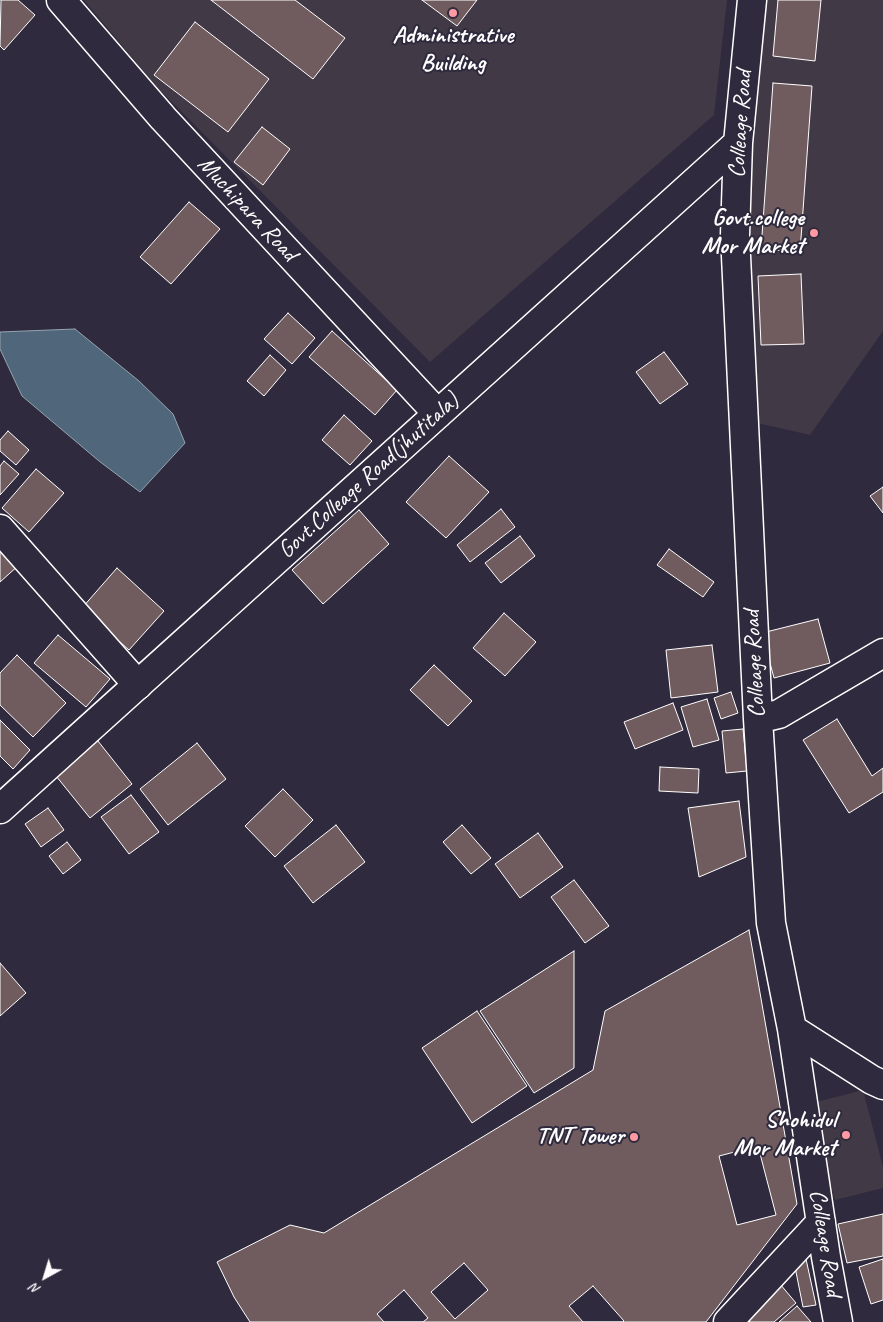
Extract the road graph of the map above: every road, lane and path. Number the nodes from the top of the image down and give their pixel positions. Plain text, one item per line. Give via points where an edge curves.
1 (61, 0) edge
2 (752, 0) edge
3 (738, 143) junction
4 (438, 414) junction
5 (0, 530) edge
6 (883, 653) edge
7 (138, 685) junction
8 (758, 719) junction
9 (0, 809) edge
10 (792, 1029) junction
11 (883, 1084) edge
12 (821, 1222) junction
13 (728, 1322) edge
14 (838, 1322) edge

1 - 4 street, Muchipara Road via 163,118
2 - 3 street, Colleage Road
3 - 4 street, Govt.Colleage Road(jhutitala)
3 - 8 street, Colleage Road via 735,235
4 - 7 street, Govt.Colleage Road(jhutitala)
5 - 7 street
6 - 8 street via 779,714
7 - 9 street, Govt.Colleage Road(jhutitala)
8 - 10 street, Colleage Road via 771,923
10 - 11 street
10 - 12 street, Colleage Road
12 - 13 street
12 - 14 street, Colleage Road

